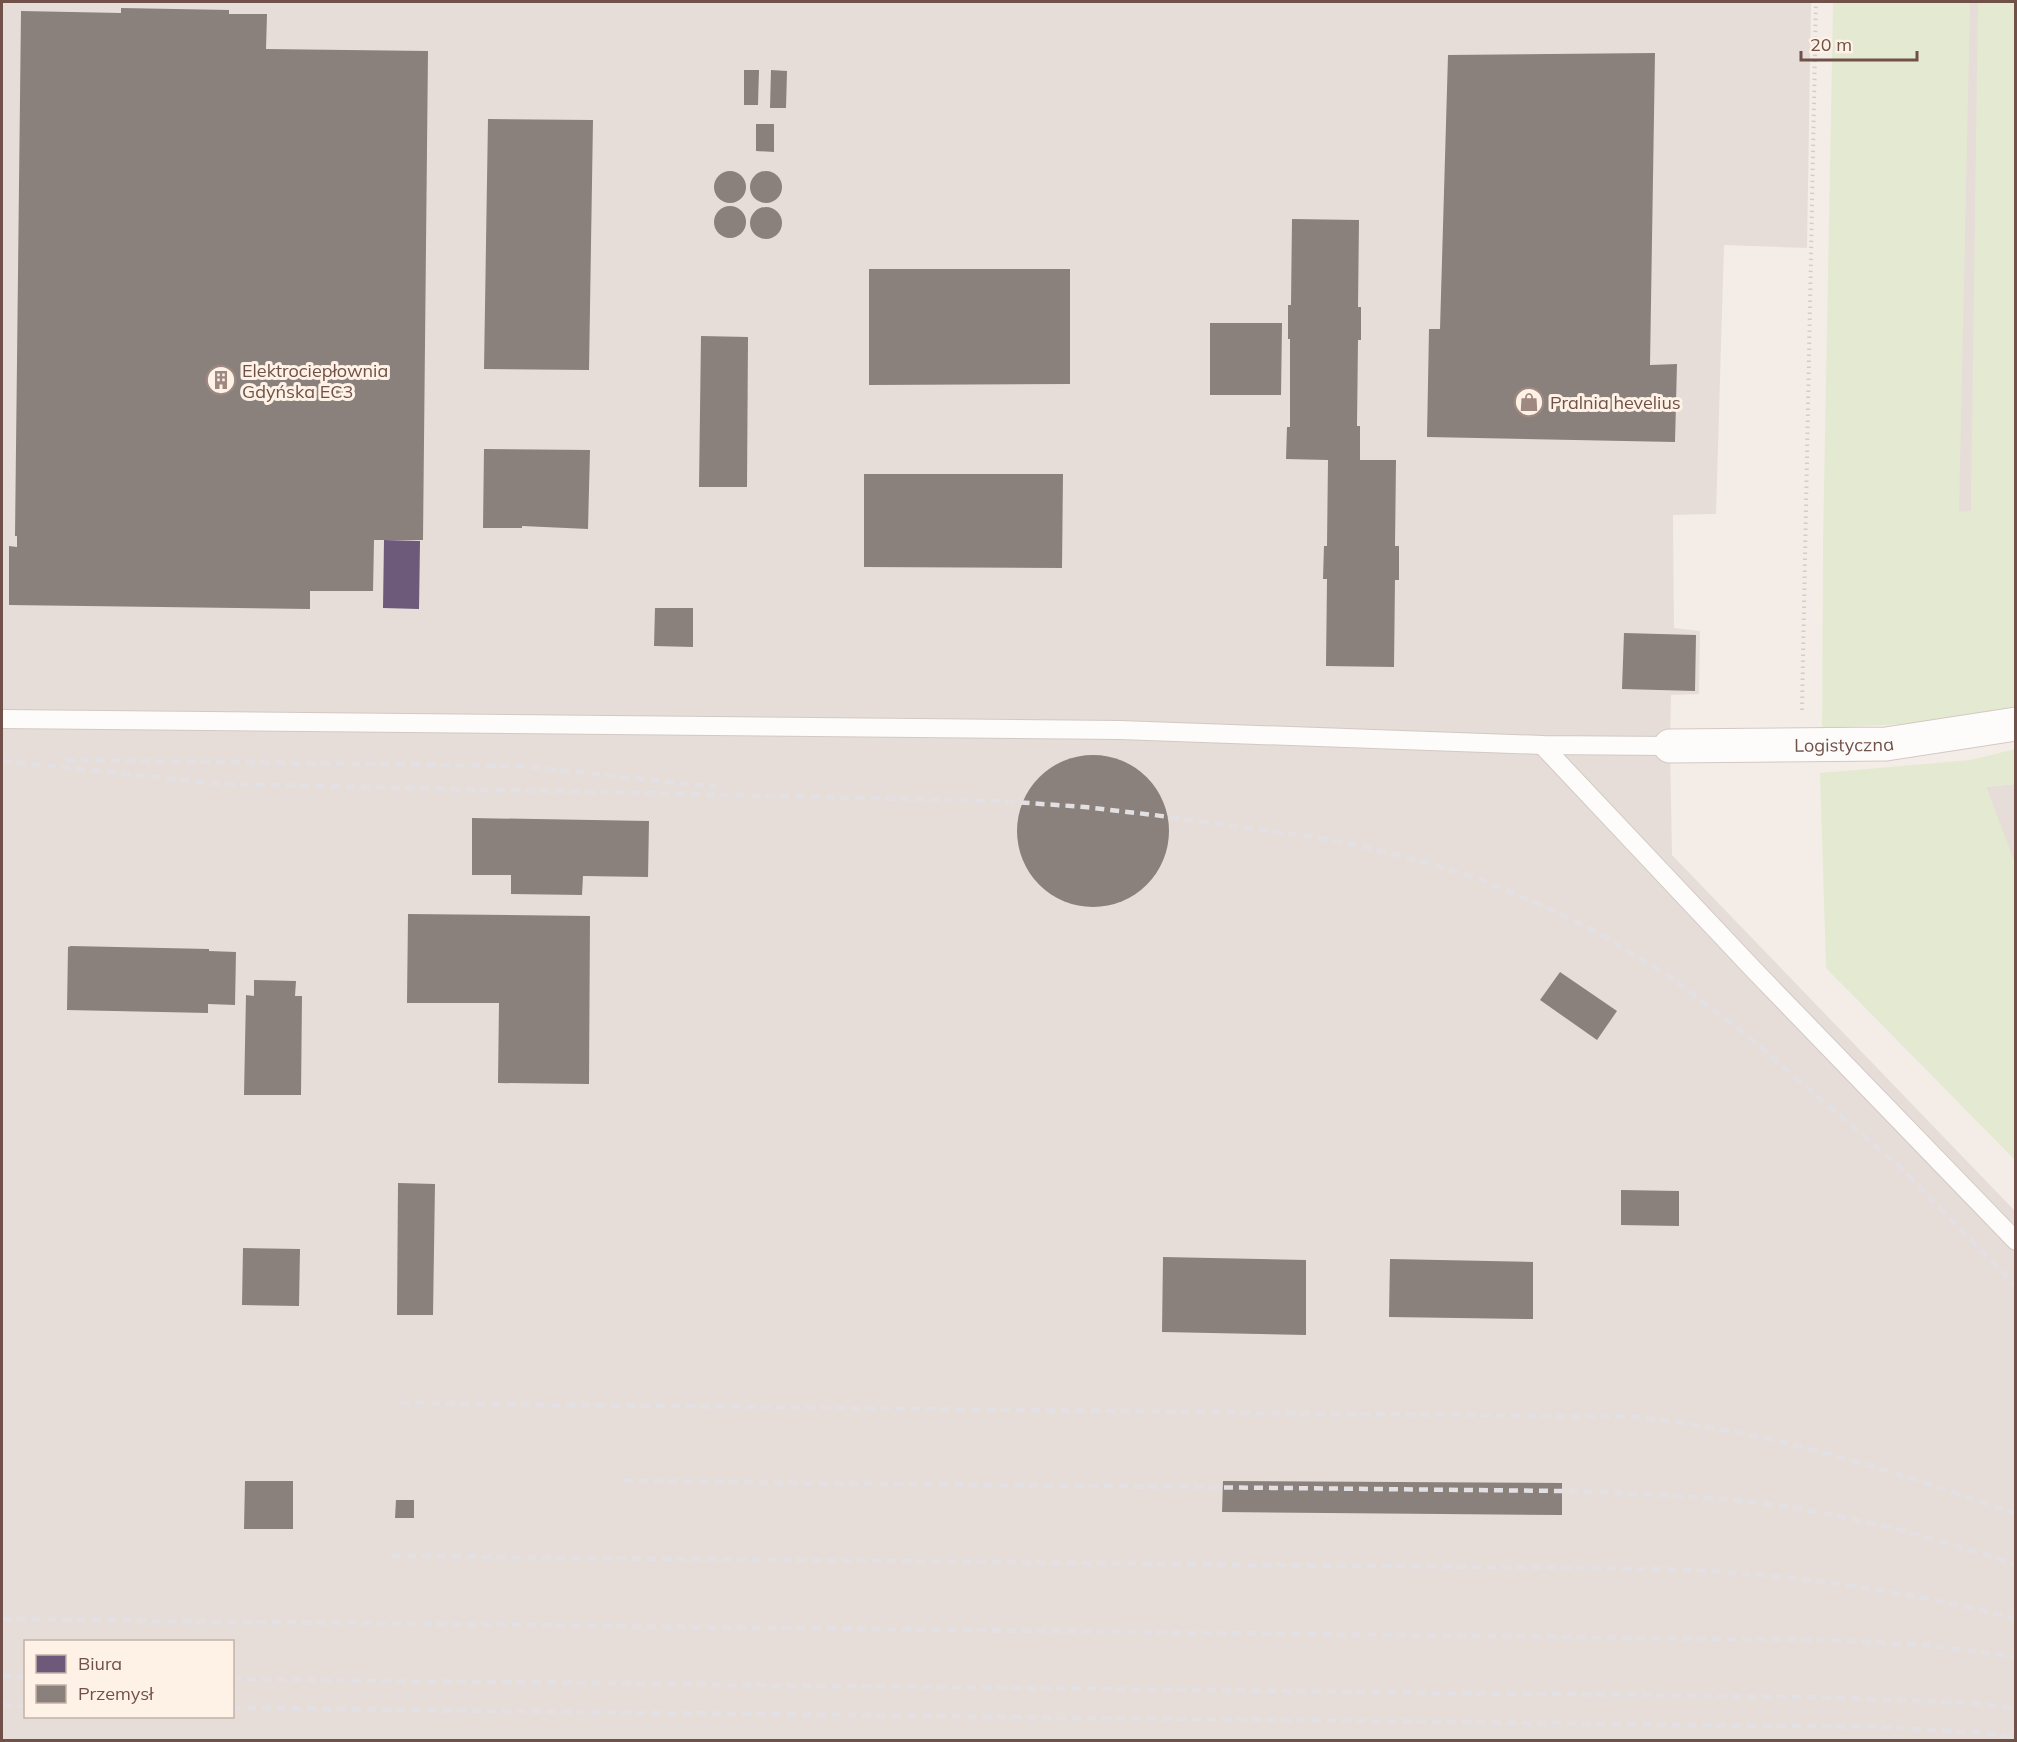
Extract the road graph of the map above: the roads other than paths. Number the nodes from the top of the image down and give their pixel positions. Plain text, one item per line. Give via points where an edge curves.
1 (2, 719) edge
2 (2016, 724) edge
3 (1542, 745) junction
4 (1670, 747) joint
5 (2016, 1241) edge

1 - 3 lane via 1120,730
2 - 4 street, Logistyczna via 1886,744
3 - 4 lane
3 - 5 lane

